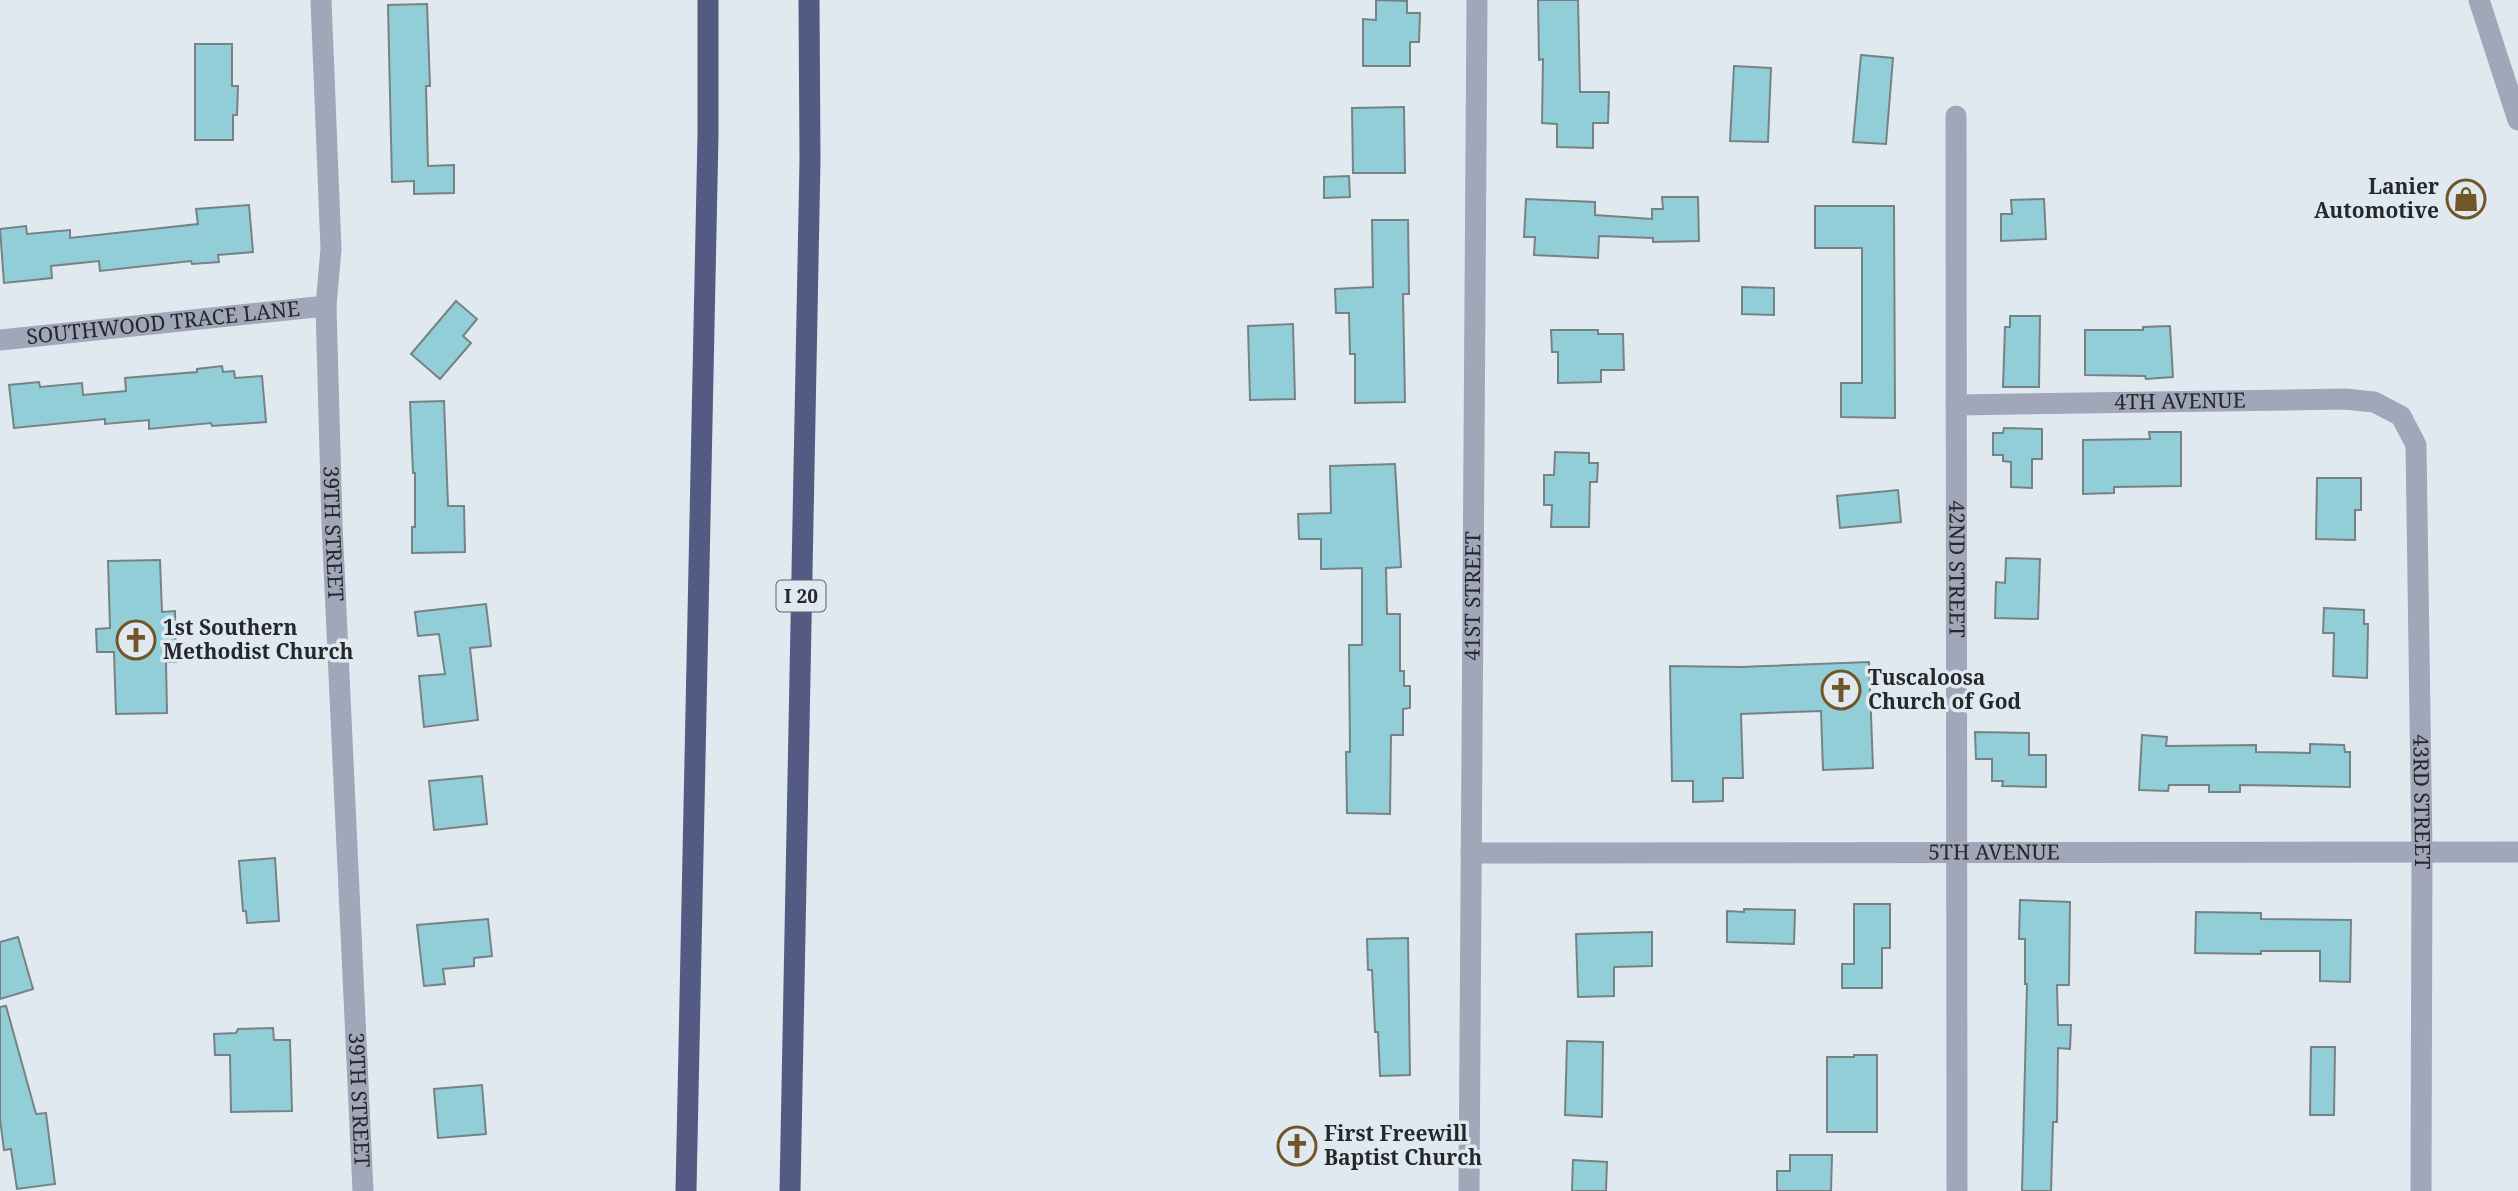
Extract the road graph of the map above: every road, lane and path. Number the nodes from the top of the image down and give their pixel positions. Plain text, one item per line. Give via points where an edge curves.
1 (321, 0) edge
2 (708, 0) edge
3 (809, 0) edge
4 (1477, 0) edge
5 (2479, 0) edge
6 (1956, 116) dead end
7 (2518, 120) edge
8 (326, 306) junction
9 (0, 340) edge
10 (1956, 405) junction
11 (2401, 416) joint
12 (1957, 852) junction
13 (2422, 852) junction
14 (2518, 852) edge
15 (1471, 853) junction
16 (363, 1191) edge
17 (686, 1191) edge
18 (790, 1191) edge
19 (1469, 1191) edge
20 (1957, 1191) edge
21 (2421, 1191) edge

1 - 8 street, 39TH STREET via 331,249
2 - 17 highway
3 - 18 highway, I 20
4 - 15 street, 41ST STREET
5 - 7 street
6 - 10 street, 42ND STREET
8 - 9 street, SOUTHWOOD TRACE LANE
8 - 16 street, 39TH STREET
10 - 11 street, 4TH AVENUE via 2345,399 2374,402
10 - 12 street, 42ND STREET
11 - 13 street, 43RD STREET via 2416,445
12 - 13 street, 5TH AVENUE
12 - 15 street, 5TH AVENUE
12 - 20 street, 42ND STREET
13 - 14 street, 5TH AVENUE
13 - 21 street, 43RD STREET
15 - 19 street, 41ST STREET

